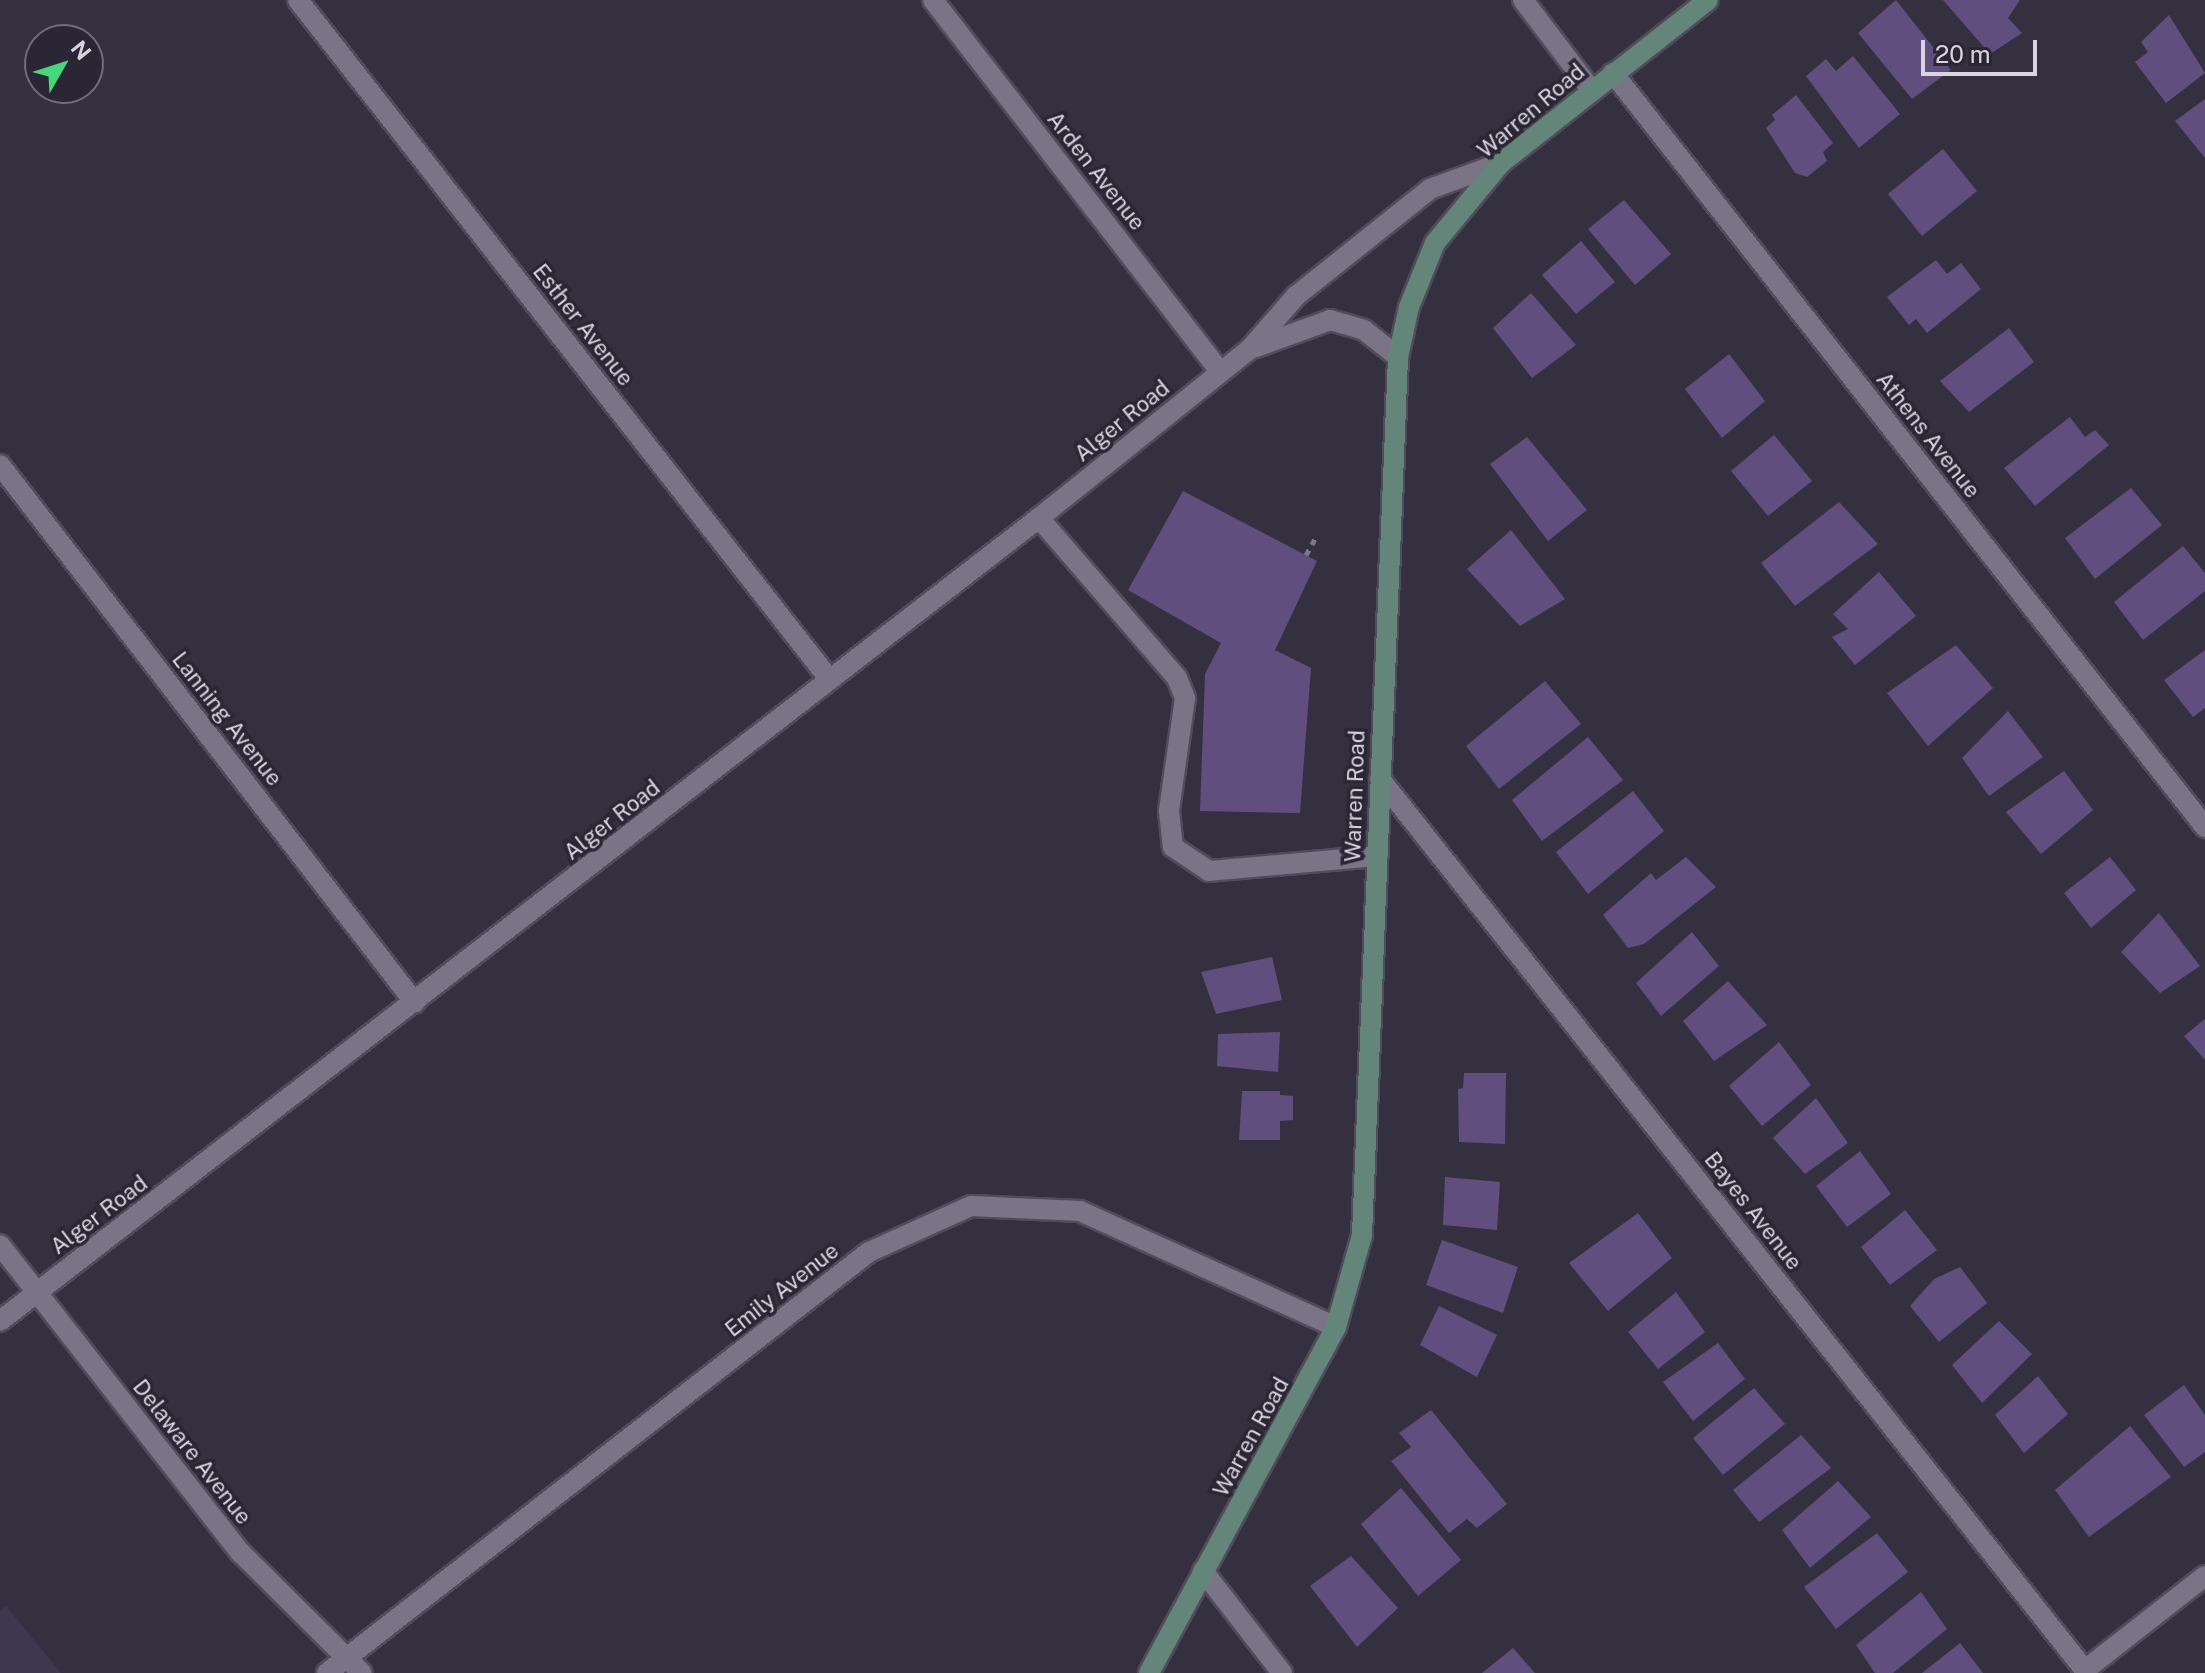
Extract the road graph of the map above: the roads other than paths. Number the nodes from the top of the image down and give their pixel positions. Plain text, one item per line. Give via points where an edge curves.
1 (298, 0) edge
2 (933, 0) edge
3 (1523, 0) edge
4 (1708, 0) edge
5 (1613, 73) junction
6 (1592, 91) junction
7 (1501, 163) junction
8 (1249, 350) junction
9 (1398, 357) junction
10 (1221, 372) junction
11 (0, 465) edge
12 (1039, 518) junction
13 (830, 680) junction
14 (1380, 779) junction
15 (2205, 827) edge
16 (1377, 856) junction
17 (415, 1003) junction
18 (0, 1245) edge
19 (37, 1293) junction
20 (0, 1321) edge
21 (1336, 1327) junction
22 (1203, 1571) junction
23 (2205, 1576) edge
24 (355, 1665) edge
25 (2086, 1671) edge
26 (327, 1673) edge
27 (1149, 1673) edge
28 (1282, 1673) edge

1 - 13 street, Esther Avenue
2 - 10 street, Arden Avenue
3 - 6 street
4 - 5 main road, Warren Road
5 - 6 main road, Warren Road
5 - 15 street, Athens Avenue
6 - 7 main road, Warren Road
7 - 8 street, Alger Road via 1430,189 1296,296
7 - 9 main road, Warren Road via 1435,243 1409,307
8 - 9 street, Alger Road via 1330,320 1364,330
8 - 10 street, Alger Road
9 - 14 main road, Warren Road
10 - 12 street, Alger Road
11 - 17 street, Lanning Avenue
12 - 13 street, Alger Road
12 - 16 street via 1181,688 1185,698 1169,811 1173,847 1209,871
13 - 17 street, Alger Road
14 - 16 main road, Warren Road
14 - 25 street, Bayes Avenue
16 - 21 main road, Warren Road via 1362,1235
17 - 19 street, Alger Road
18 - 19 street, Delaware Avenue
19 - 20 street, Alger Road
19 - 24 street, Delaware Avenue via 241,1553
21 - 22 main road, Warren Road
21 - 24 street, Emily Avenue via 1080,1211 971,1206 869,1252
22 - 27 main road, Warren Road
22 - 28 street
23 - 25 street
24 - 26 street, Emily Avenue

